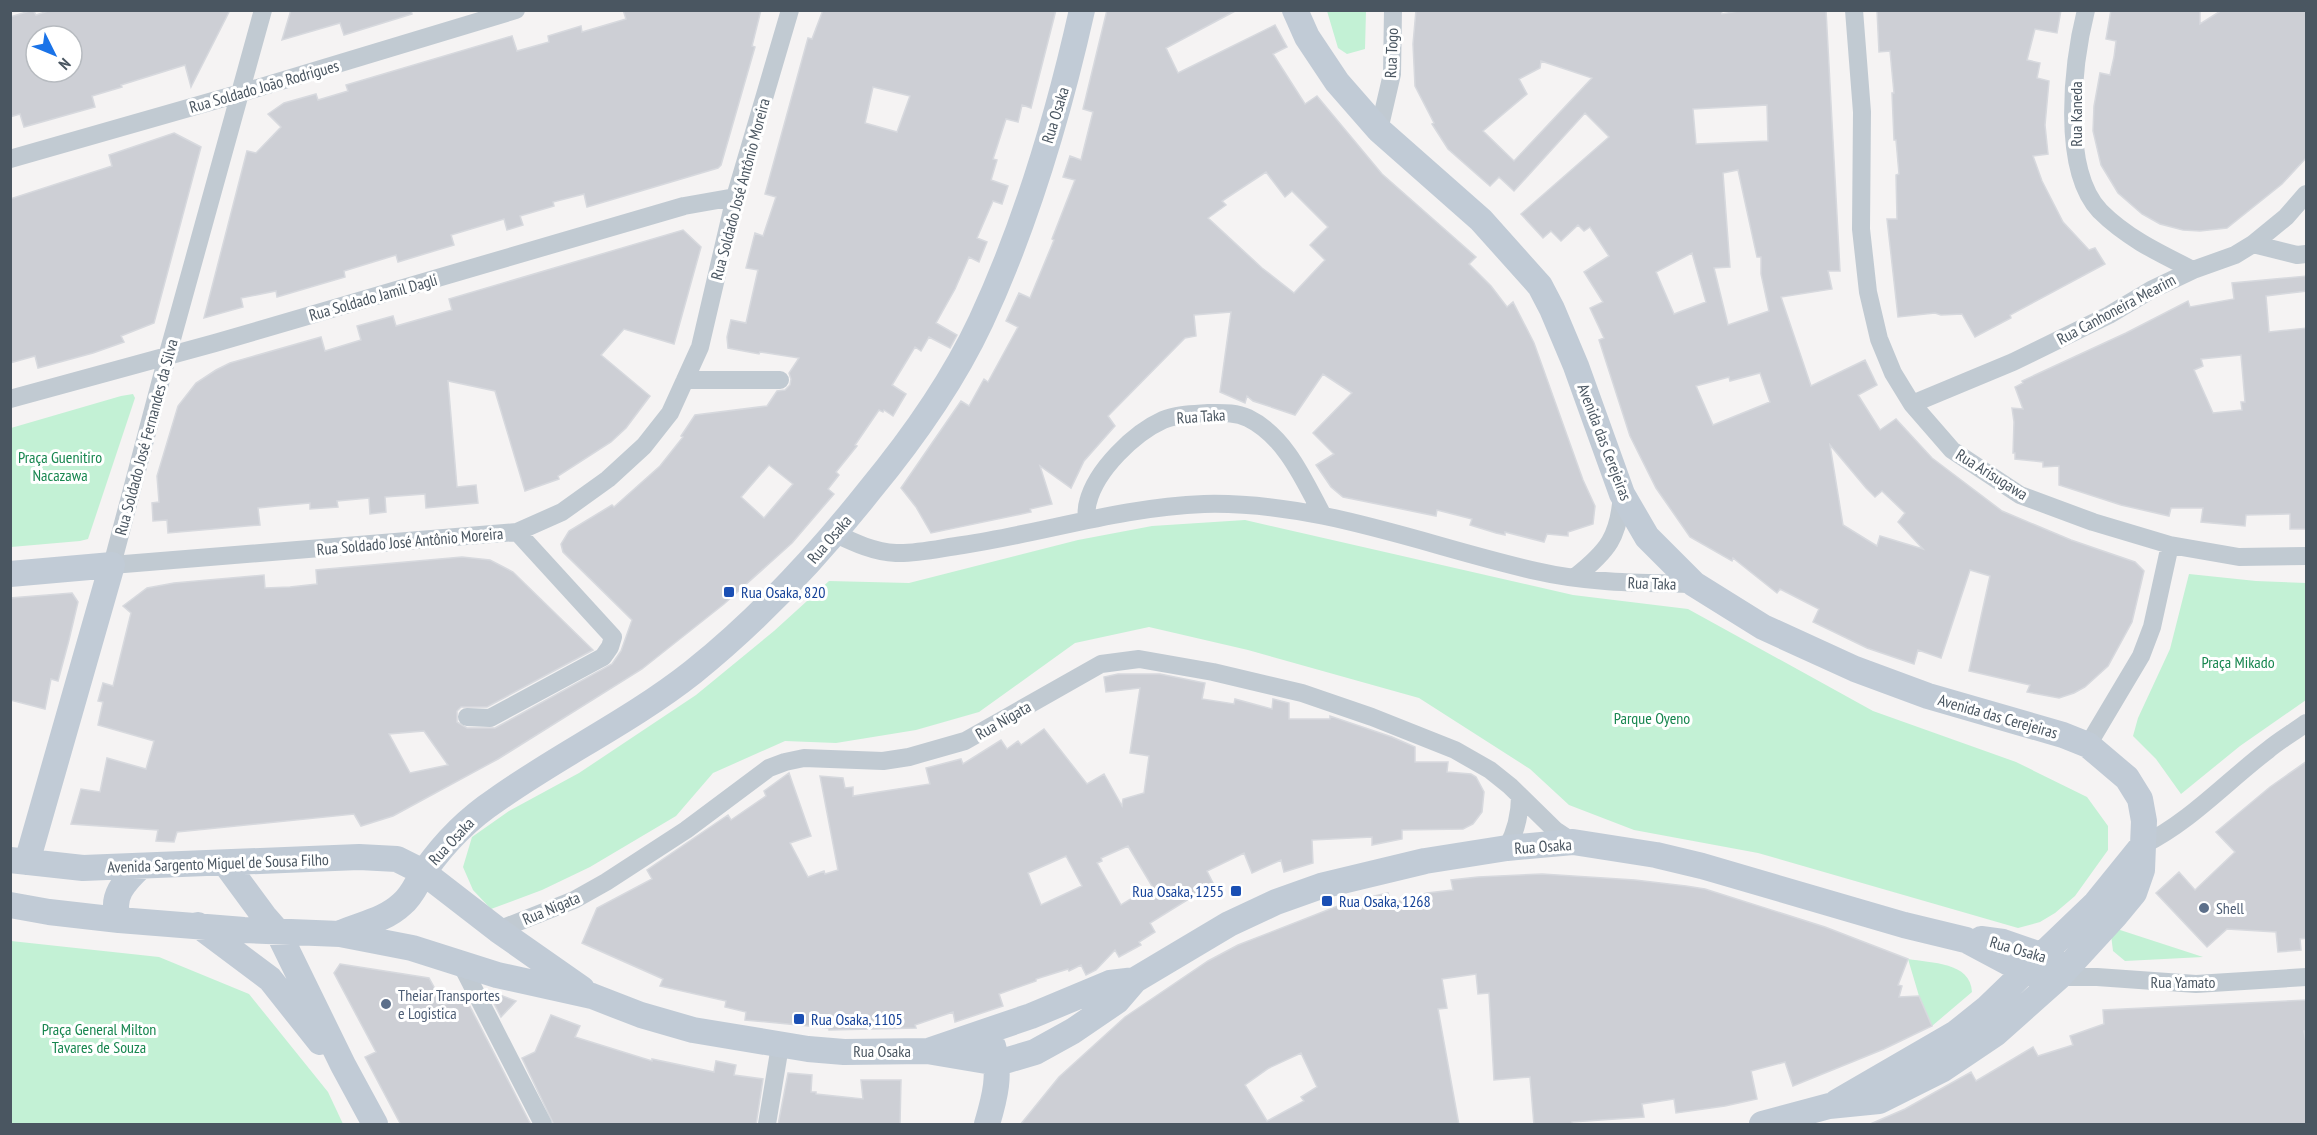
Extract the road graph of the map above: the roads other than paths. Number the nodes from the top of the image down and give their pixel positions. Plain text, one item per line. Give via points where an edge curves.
1 (263, 10) edge
2 (516, 10) edge
3 (790, 10) edge
4 (1082, 10) edge
5 (1295, 10) edge
6 (1393, 10) edge
7 (1854, 10) edge
8 (2086, 10) edge
9 (242, 93) junction
10 (1379, 130) junction
11 (10, 159) edge
12 (2307, 194) edge
13 (735, 197) junction
14 (2253, 244) junction
15 (2307, 255) edge
16 (2193, 270) junction
17 (167, 357) junction
18 (685, 380) junction
19 (780, 380) dead end
20 (10, 399) edge
21 (1912, 404) junction
22 (1622, 494) junction
23 (1322, 514) junction
24 (1086, 520) junction
25 (517, 532) junction
26 (836, 534) junction
27 (2170, 545) junction
28 (2307, 556) edge
29 (112, 565) junction
30 (10, 574) edge
31 (1575, 577) junction
32 (1694, 584) junction
33 (467, 717) dead end
34 (2307, 723) edge
35 (2088, 745) junction
36 (1520, 796) junction
37 (1573, 842) junction
38 (2143, 845) junction
39 (1506, 848) junction
40 (225, 863) junction
41 (16, 865) edge
42 (141, 866) junction
43 (423, 872) junction
44 (10, 905) edge
45 (119, 920) junction
46 (198, 925) junction
47 (498, 930) junction
48 (278, 932) junction
49 (340, 934) junction
50 (461, 964) junction
51 (2034, 964) junction
52 (2064, 971) junction
53 (2307, 977) edge
54 (1135, 980) junction
55 (592, 996) junction
56 (989, 1031) junction
57 (780, 1046) junction
58 (927, 1051) junction
59 (998, 1063) junction
60 (343, 1065) junction
61 (1829, 1106) junction
62 (375, 1125) edge
63 (543, 1125) edge
64 (767, 1125) edge
65 (987, 1125) edge
66 (1762, 1125) edge

1 - 9 street, Rua Soldado José Fernandes da Silva
2 - 9 street, Rua Soldado João Rodrigues
3 - 13 street, Rua Soldado José Antônio Moreira
4 - 26 main road, Rua Osaka via 1064,89 1024,218 980,323 926,416
5 - 10 main road, Avenida das Cerejeiras via 1337,82
6 - 10 street, Rua Togo via 1392,74
7 - 21 street, Rua Arisugawa via 1862,112 1861,229 1868,292 1879,339
8 - 16 street, Rua Kaneda via 2073,125 2076,157 2085,187 2099,209 2124,231 2152,251
9 - 11 street, Rua Soldado João Rodrigues
9 - 17 street, Rua Soldado José Fernandes da Silva
10 - 22 main road, Avenida das Cerejeiras via 1481,220 1540,286 1576,366
12 - 14 street, Rua Canhoneira Mearim via 2286,218
13 - 17 street, Rua Soldado Jamil Dagli via 684,206
13 - 18 street, Rua Soldado José Antônio Moreira via 700,347
14 - 15 street
14 - 16 street, Rua Canhoneira Mearim
16 - 21 street, Rua Canhoneira Mearim via 2013,362
17 - 20 street, Rua Soldado Jamil Dagli
17 - 29 street, Rua Soldado José Fernandes da Silva
18 - 19 street
18 - 25 street, Rua Soldado José Antônio Moreira via 670,413 644,446 608,479 562,512
21 - 27 street, Rua Arisugawa via 1952,450 2020,495
22 - 31 street via 1620,519 1612,540 1596,561
22 - 32 main road, Avenida das Cerejeiras via 1647,537
23 - 24 street, Rua Taka via 1208,504
23 - 24 street, Rua Taka via 1298,468 1276,439 1249,418 1204,413 1163,420 1138,434 1097,481
23 - 31 street, Rua Taka via 1538,572
24 - 26 street, Rua Taka via 1030,534 896,554 868,549
25 - 29 street, Rua Soldado José Antônio Moreira
25 - 33 street via 613,636 603,657 490,718
26 - 43 main road, Rua Osaka via 755,619 690,674 480,810
27 - 28 street, Rua Arisugawa via 2239,557
27 - 35 street via 2152,627 2141,656
29 - 30 main road, Rua Soldado José Antônio Moreira
29 - 41 main road, Rua Soldado José Fernandes da Silva
31 - 32 street, Rua Taka
32 - 35 main road, Avenida das Cerejeiras via 1763,627 1855,669 1928,696
34 - 38 street via 2269,749 2183,822
35 - 38 main road, Avenida das Cerejeiras via 2127,778 2140,799 2145,820
36 - 37 street, Rua Nigata
36 - 39 street via 1515,833
36 - 47 street, Rua Nigata via 1490,770 1455,750 1302,693 1139,659 1116,662 1101,664 965,741 941,749 883,760 804,758 769,768 686,830 606,882 574,900
37 - 39 main road, Rua Osaka
37 - 51 main road, Rua Osaka via 1656,855 1966,940
38 - 51 main road, Avenida das Cerejeiras via 2096,903
38 - 52 main road, Avenida das Cerejeiras via 2142,870 2134,893
39 - 54 main road, Rua Osaka via 1425,861 1322,886 1275,902 1228,924
40 - 42 main road, Avenida Sargento Miguel de Sousa Filho
40 - 43 main road, Avenida Sargento Miguel de Sousa Filho via 382,858 397,859
40 - 48 main road
41 - 42 main road, Avenida Sargento Miguel de Sousa Filho
42 - 45 main road via 117,895
43 - 47 main road, Rua Osaka
43 - 49 main road via 403,904 376,921
44 - 45 main road
45 - 46 main road
46 - 48 main road
46 - 60 main road via 270,980 326,1051
47 - 55 main road, Rua Osaka
48 - 49 main road
48 - 60 main road
49 - 50 main road, Rua Osaka via 412,948
50 - 55 main road, Rua Osaka
50 - 63 street
51 - 52 main road, Rua Osaka
51 - 61 main road, Avenida das Cerejeiras via 1956,1033
52 - 53 street, Rua Yamato via 2196,984
52 - 61 main road, Avenida das Cerejeiras via 1995,1034 1943,1069 1879,1101
54 - 56 main road, Rua Osaka via 1110,983
54 - 59 main road, Rua Osaka via 1118,1001 1073,1031 1035,1052
55 - 57 main road, Rua Osaka via 693,1030
56 - 58 main road, Rua Osaka
56 - 59 main road
57 - 58 main road, Rua Osaka via 844,1052
57 - 64 street
58 - 59 main road, Rua Osaka
59 - 65 main road via 996,1094
60 - 62 main road
61 - 66 main road, Avenida das Cerejeiras

